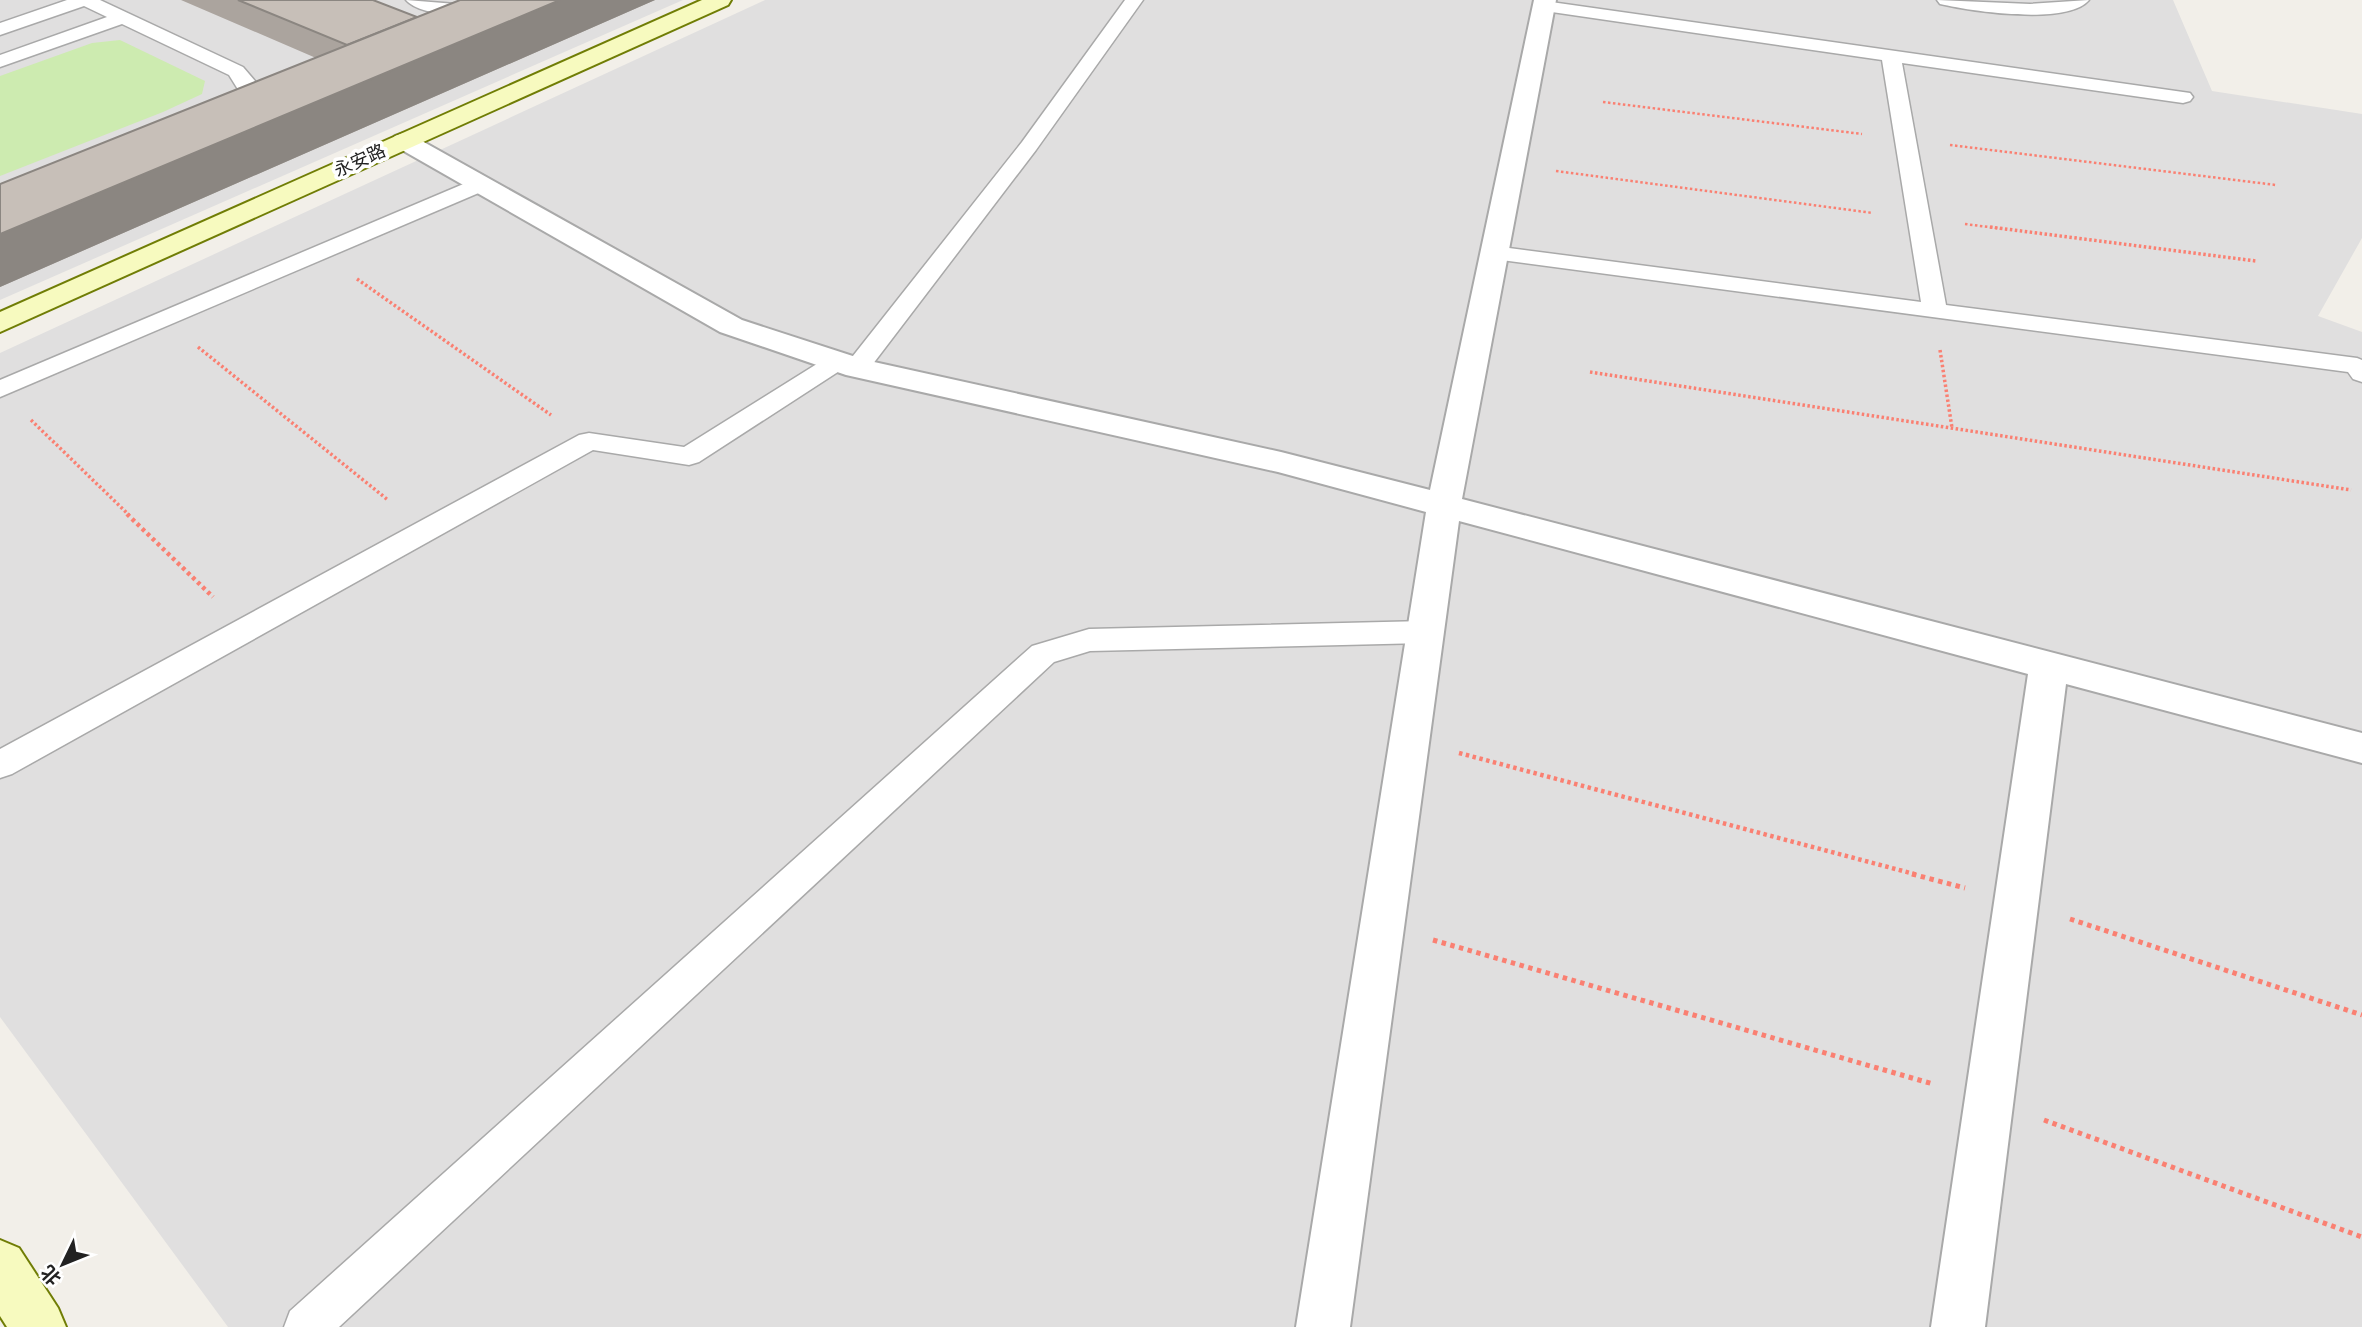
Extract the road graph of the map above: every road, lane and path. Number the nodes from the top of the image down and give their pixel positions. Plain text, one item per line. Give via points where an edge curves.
1 (85, 0) edge
2 (415, 0) edge
3 (498, 0) edge
4 (720, 0) edge
5 (1134, 0) edge
6 (1946, 0) edge
7 (2080, 0) edge
8 (1545, 3) edge
9 (122, 18) junction
10 (0, 29) edge
11 (1891, 55) junction
12 (0, 61) edge
13 (2183, 97) dead end
14 (195, 120) edge
15 (404, 141) junction
16 (480, 184) junction
17 (320, 253) junction
18 (1494, 253) junction
19 (1935, 311) junction
20 (164, 319) junction
21 (0, 323) edge
22 (847, 365) junction
23 (2360, 369) edge
24 (1590, 372) dead end
25 (0, 389) edge
26 (30, 419) dead end
27 (1952, 428) junction
28 (589, 441) junction
29 (2351, 490) dead end
30 (1444, 505) junction
31 (427, 531) junction
32 (246, 630) junction
33 (1425, 632) junction
34 (2049, 666) junction
35 (1409, 740) junction
36 (2362, 748) edge
37 (0, 765) edge
38 (2016, 901) junction
39 (1382, 926) junction
40 (2362, 1015) edge
41 (1990, 1100) junction
42 (2362, 1237) edge
43 (0, 1267) edge
44 (39, 1327) edge
45 (306, 1327) edge
46 (1323, 1327) edge
47 (1958, 1327) edge

1 - 9 lane
1 - 10 lane
2 - 3 lane via 440,9 462,10
4 - 15 street, 永安路
5 - 22 lane via 1029,146
6 - 7 lane via 2038,8
8 - 11 lane
8 - 18 street
9 - 12 lane
9 - 14 lane via 236,71 245,81 249,92 234,105
11 - 13 lane
11 - 19 lane
15 - 16 street
15 - 21 street, 永安路
16 - 17 lane
16 - 22 street via 731,326
17 - 20 lane
17 - 28 path
18 - 19 lane
18 - 30 street
19 - 23 lane
19 - 27 path
20 - 25 lane
20 - 31 path
22 - 28 lane via 689,456
22 - 30 street via 1281,462
24 - 27 path
26 - 32 path
27 - 29 path
28 - 31 lane
30 - 33 street
30 - 34 street
31 - 32 lane
32 - 37 lane
33 - 35 street
33 - 45 lane via 1088,640 1043,654
34 - 36 street
34 - 38 street
35 - 38 path
35 - 39 street
38 - 40 path
38 - 41 street
39 - 41 path
39 - 46 street
41 - 42 path
41 - 47 street
43 - 44 street

